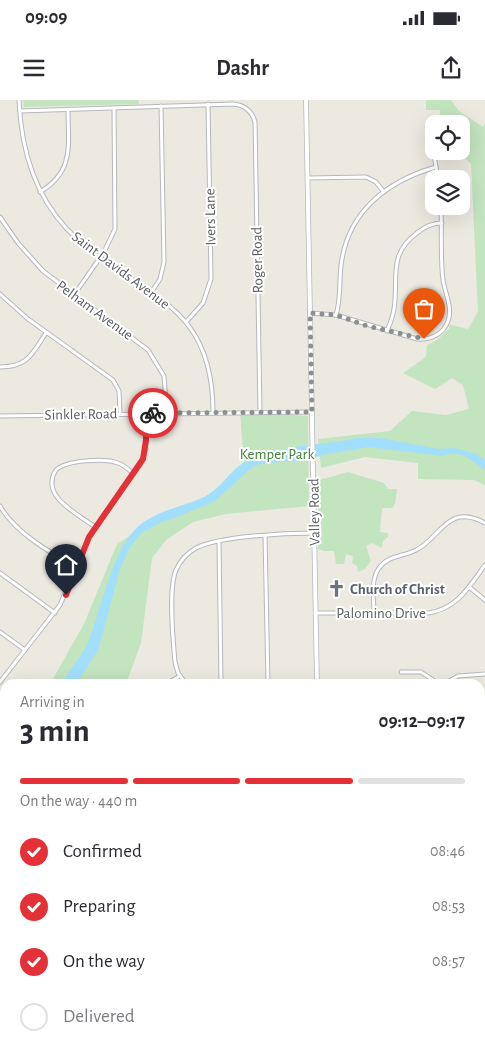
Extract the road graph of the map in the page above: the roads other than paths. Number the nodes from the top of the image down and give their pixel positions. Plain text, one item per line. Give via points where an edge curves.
1 (19, 100) edge
2 (306, 100) edge
3 (208, 104) junction
4 (161, 106) junction
5 (114, 108) junction
6 (68, 109) junction
7 (20, 111) junction
8 (435, 160) edge
9 (436, 168) joint
10 (308, 178) junction
11 (383, 191) junction
12 (40, 192) junction
13 (442, 215) edge
14 (0, 217) edge
15 (442, 224) junction
16 (101, 257) junction
17 (151, 293) junction
18 (0, 294) edge
19 (74, 295) junction
20 (310, 313) junction
21 (336, 315) junction
22 (186, 322) junction
23 (387, 331) junction
24 (46, 333) junction
25 (0, 367) edge
26 (214, 412) junction
27 (260, 412) junction
28 (312, 412) junction
29 (120, 413) junction
30 (145, 413) junction
31 (167, 413) junction
32 (0, 416) edge
33 (134, 474) junction
34 (0, 506) edge
35 (485, 523) edge
36 (95, 527) junction
37 (314, 533) junction
38 (265, 536) junction
39 (218, 542) junction
40 (77, 565) junction
41 (485, 565) edge
42 (0, 573) edge
43 (469, 588) junction
44 (485, 600) edge
45 (55, 613) junction
46 (316, 613) junction
47 (374, 613) junction
48 (0, 632) edge
49 (25, 650) junction
50 (401, 672) dead end
51 (485, 674) edge
52 (180, 676) junction
53 (2, 679) edge
54 (175, 679) edge
55 (182, 679) edge
56 (221, 679) edge
57 (268, 679) edge
58 (317, 679) edge
59 (432, 679) edge
60 (453, 679) edge

1 - 7 street, Saint Davids Avenue
2 - 10 street, Valley Road
3 - 4 street
3 - 22 street, Ivers Lane via 211,279 203,303
3 - 27 street, Roger Road via 236,104 248,110 255,122
4 - 5 street
4 - 17 street via 164,258 160,279
5 - 6 street
5 - 16 street via 116,221
6 - 7 street
6 - 12 street via 66,166 55,182
7 - 12 street, Saint Davids Avenue via 26,157
8 - 9 street
9 - 11 street via 402,179
10 - 11 street via 366,177
10 - 20 street, Valley Road
11 - 21 street via 362,212 346,242
12 - 16 street, Saint Davids Avenue via 63,225
13 - 15 street
14 - 19 street, Pelham Avenue via 36,264
15 - 23 street via 433,224 419,232 400,252 394,271 394,309
15 - 23 street via 443,281 450,310 446,326 438,335 424,339
16 - 17 street, Saint Davids Avenue
16 - 19 street
17 - 22 street, Saint Davids Avenue
18 - 24 street
19 - 31 street, Pelham Avenue via 153,355 165,380
20 - 21 street
20 - 28 street, Valley Road
21 - 23 street
22 - 26 street, Saint Davids Avenue via 208,363
24 - 25 street via 25,362 16,367
24 - 29 street via 113,380 119,391
26 - 27 street, Sinkler Road
26 - 31 street, Sinkler Road
27 - 28 street, Sinkler Road
28 - 37 street, Valley Road
29 - 30 street, Sinkler Road
29 - 32 street, Sinkler Road
30 - 31 street, Sinkler Road
30 - 33 street via 146,450
33 - 36 street
33 - 36 street via 112,461 71,462 56,470 52,481 56,497
34 - 40 street via 18,528 59,557
35 - 47 street via 472,518 452,520 420,548 385,561 374,578
36 - 40 street
37 - 38 street
37 - 46 street, Valley Road
38 - 39 street
38 - 57 street
39 - 52 street via 192,550 174,577 174,651
39 - 56 street
40 - 45 street
41 - 43 street, Palomino Drive
42 - 45 street
43 - 44 street
43 - 47 street, Palomino Drive via 456,602 435,612
45 - 49 street
46 - 47 street, Palomino Drive
46 - 58 street, Valley Road
48 - 49 street
49 - 53 street
50 - 59 street via 425,673
51 - 60 street
52 - 54 street
52 - 55 street

